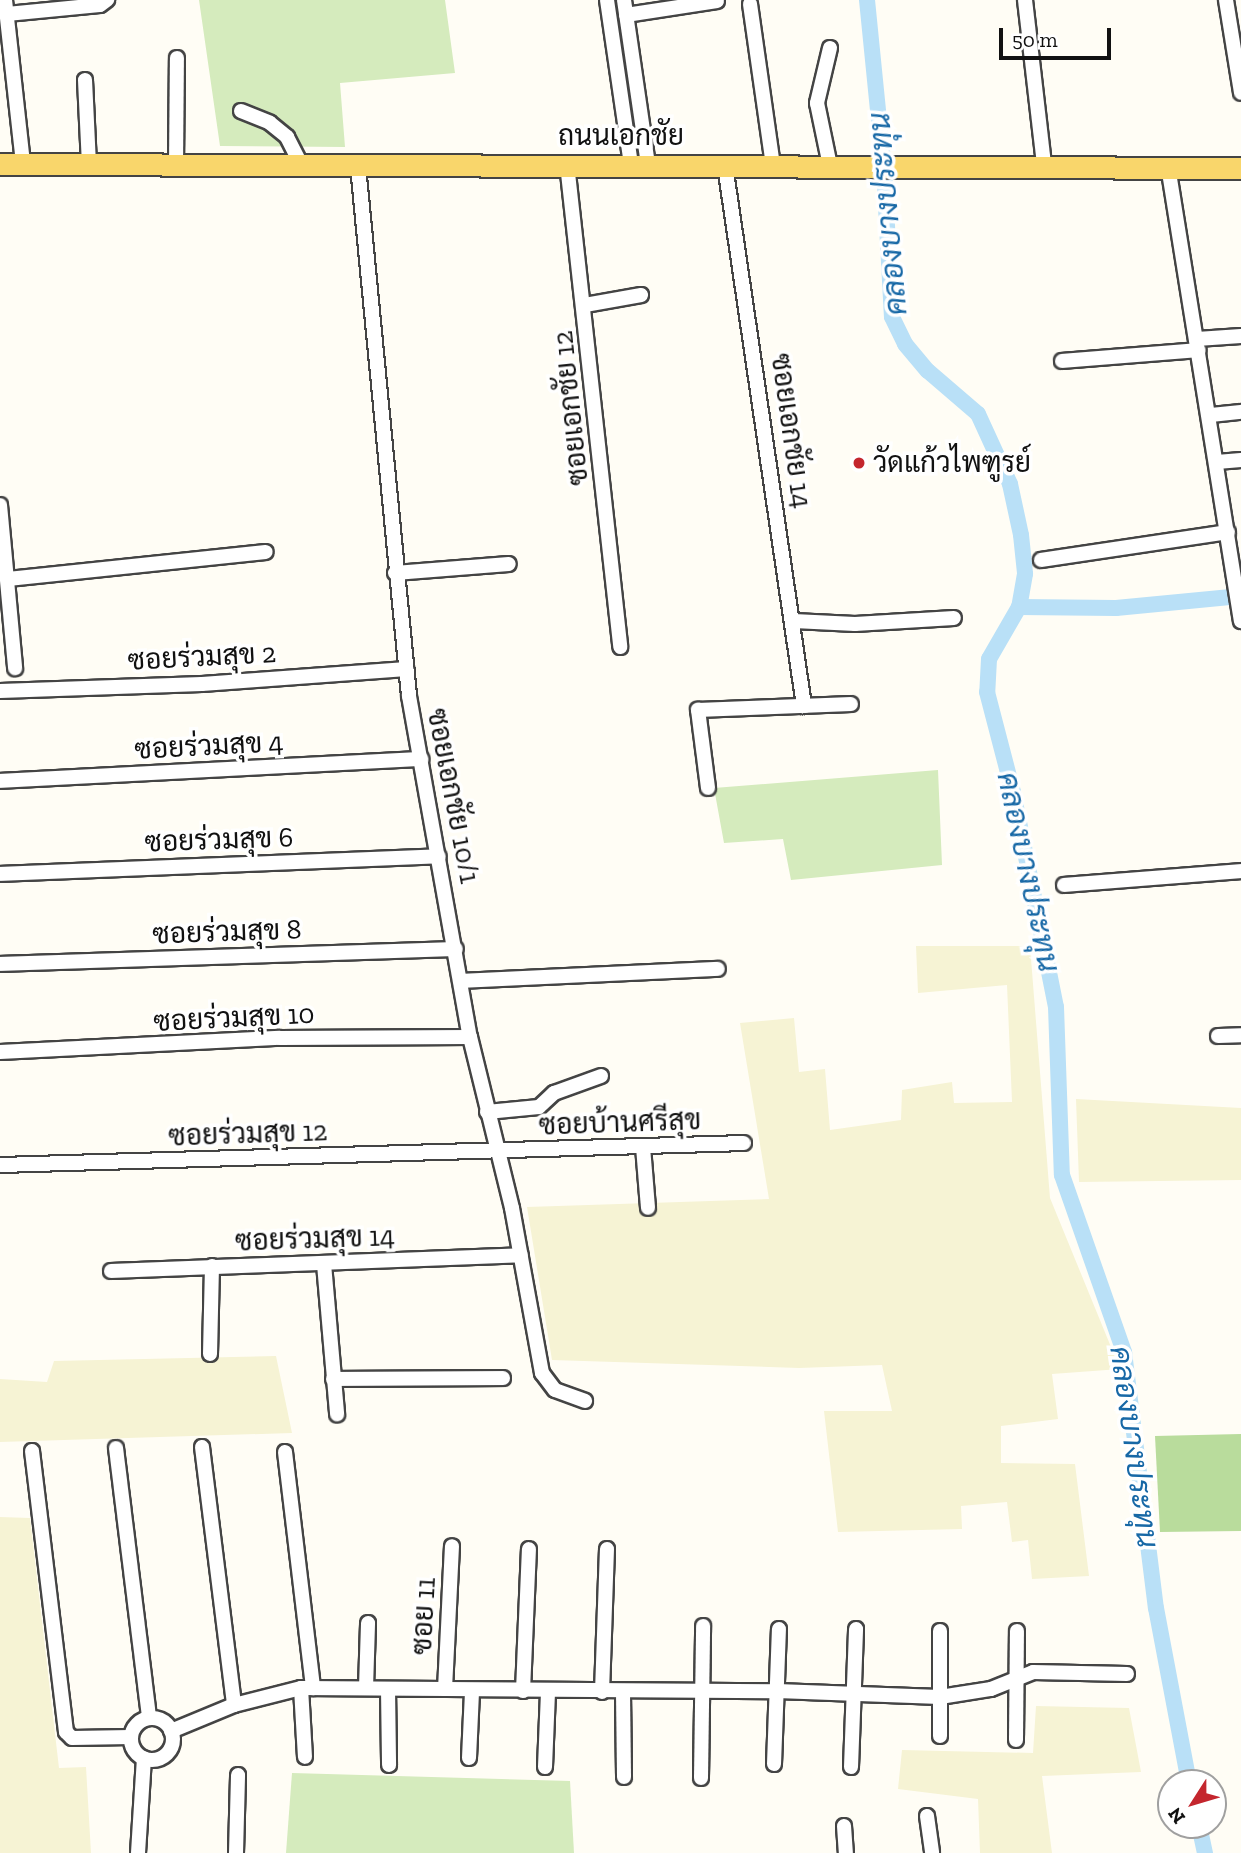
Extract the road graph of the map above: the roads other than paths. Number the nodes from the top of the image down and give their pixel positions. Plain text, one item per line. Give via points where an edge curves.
1 (107, 0) edge
2 (607, 0) edge
3 (1025, 0) edge
4 (1226, 0) edge
5 (717, 1) edge
6 (750, 4) dead end
7 (6, 7) edge
8 (625, 8) edge
9 (830, 48) dead end
10 (177, 58) dead end
11 (86, 80) dead end
12 (1241, 93) edge
13 (241, 111) dead end
14 (0, 164) edge
15 (23, 164) junction
16 (89, 164) junction
17 (567, 164) junction
18 (639, 164) junction
19 (176, 165) junction
20 (725, 165) junction
21 (774, 165) junction
22 (1044, 165) junction
23 (358, 166) junction
24 (830, 166) junction
25 (1168, 166) junction
26 (302, 167) junction
27 (1241, 168) edge
28 (641, 295) dead end
29 (585, 304) junction
30 (1241, 336) edge
31 (1198, 344) junction
32 (1062, 361) dead end
33 (1241, 412) edge
34 (1211, 415) junction
35 (1241, 460) edge
36 (1217, 462) junction
37 (0, 505) edge
38 (1228, 532) junction
39 (266, 552) dead end
40 (1041, 560) dead end
41 (509, 564) dead end
42 (395, 573) junction
43 (8, 579) junction
44 (1240, 615) edge
45 (954, 618) dead end
46 (794, 621) junction
47 (620, 647) dead end
48 (15, 668) dead end
49 (406, 668) junction
50 (0, 691) edge
51 (851, 704) dead end
52 (804, 706) junction
53 (421, 760) junction
54 (0, 781) edge
55 (708, 788) dead end
56 (439, 856) junction
57 (1241, 871) edge
58 (0, 874) edge
59 (1064, 885) dead end
60 (456, 949) junction
61 (0, 964) edge
62 (718, 968) dead end
63 (461, 981) junction
64 (1241, 1035) edge
65 (1218, 1036) dead end
66 (470, 1037) junction
67 (0, 1052) edge
68 (601, 1076) dead end
69 (487, 1112) junction
70 (744, 1143) dead end
71 (643, 1147) junction
72 (497, 1152) junction
73 (0, 1165) edge
74 (648, 1208) dead end
75 (521, 1255) junction
76 (324, 1264) junction
77 (212, 1266) junction
78 (111, 1272) dead end
79 (210, 1354) dead end
80 (503, 1378) dead end
81 (333, 1379) junction
82 (585, 1401) dead end
83 (337, 1414) dead end
84 (116, 1447) dead end
85 (202, 1447) dead end
86 (32, 1451) dead end
87 (285, 1452) dead end
88 (452, 1546) dead end
89 (529, 1549) dead end
90 (607, 1549) dead end
91 (368, 1623) dead end
92 (703, 1626) dead end
93 (779, 1629) dead end
94 (856, 1629) dead end
95 (940, 1631) dead end
96 (1017, 1631) dead end
97 (1127, 1674) dead end
98 (1016, 1676) junction
99 (307, 1688) junction
100 (366, 1688) junction
101 (388, 1689) junction
102 (445, 1689) junction
103 (523, 1691) junction
104 (777, 1691) junction
105 (472, 1692) junction
106 (548, 1692) junction
107 (602, 1692) junction
108 (702, 1692) junction
109 (623, 1693) junction
110 (854, 1693) junction
111 (940, 1697) junction
112 (234, 1705) junction
113 (149, 1718) junction
114 (171, 1731) junction
115 (940, 1736) dead end
116 (131, 1737) junction
117 (1016, 1740) dead end
118 (305, 1757) dead end
119 (144, 1758) junction
120 (469, 1758) dead end
121 (774, 1764) dead end
122 (389, 1765) dead end
123 (545, 1767) dead end
124 (851, 1767) dead end
125 (238, 1775) dead end
126 (624, 1777) dead end
127 (701, 1778) dead end
128 (928, 1816) dead end
129 (844, 1826) dead end
130 (138, 1853) edge
131 (236, 1853) edge
132 (846, 1853) edge
133 (932, 1853) edge

1 - 7 street via 100,5
2 - 18 street
3 - 22 street
4 - 12 street
5 - 8 street
6 - 21 street
7 - 15 street
8 - 18 street
9 - 24 street via 817,103
10 - 19 street
11 - 16 street
13 - 26 street via 270,123 287,137
14 - 15 main road, ถนนเอกชัย
15 - 16 main road, ถนนเอกชัย
16 - 19 main road, ถนนเอกชัย
17 - 18 main road, ถนนเอกชัย
17 - 23 main road, ถนนเอกชัย
17 - 29 street, ซอยเอกชัย 12
18 - 20 main road, ถนนเอกชัย
19 - 26 main road, ถนนเอกชัย
20 - 21 main road, ถนนเอกชัย
20 - 46 street, ซอยเอกชัย 14
21 - 24 main road, ถนนเอกชัย
22 - 24 main road, ถนนเอกชัย
22 - 25 main road, ถนนเอกชัย
23 - 26 main road, ถนนเอกชัย
23 - 42 street, ซอยเอกชัย 10/1
25 - 27 main road, ถนนเอกชัย
25 - 31 street
28 - 29 street
29 - 47 street, ซอยเอกชัย 12
30 - 31 street
31 - 32 street
31 - 34 street
33 - 34 street
34 - 36 street
35 - 36 street
36 - 38 street
37 - 43 street
38 - 40 street
38 - 44 street
39 - 43 street
41 - 42 street
42 - 49 street, ซอยเอกชัย 10/1
43 - 48 street
45 - 46 street via 844,624
46 - 52 street, ซอยเอกชัย 14
49 - 50 street, ซอยร่วมสุข 2 via 202,684
49 - 53 street, ซอยเอกชัย 10/1
51 - 52 street
52 - 55 street via 698,710
53 - 54 street, ซอยร่วมสุข 4
53 - 56 street, ซอยเอกชัย 10/1
56 - 58 street, ซอยร่วมสุข 6
56 - 60 street, ซอยเอกชัย 10/1
57 - 59 street
60 - 61 street, ซอยร่วมสุข 8
60 - 63 street, ซอยเอกชัย 10/1
62 - 63 street
63 - 66 street, ซอยเอกชัย 10/1
64 - 65 street
66 - 67 street, ซอยร่วมสุข 10 via 280,1038
66 - 69 street, ซอยเอกชัย 10/1
68 - 69 street via 554,1093 539,1107
69 - 72 street, ซอยเอกชัย 10/1
70 - 71 street, ซอยบ้านศรีสุข
71 - 72 street, ซอยบ้านศรีสุข
71 - 74 street
72 - 73 street, ซอยร่วมสุข 12
72 - 75 street, ซอยเอกชัย 10/1
75 - 76 street, ซอยร่วมสุข 14
75 - 82 street, ซอยเอกชัย 10/1 via 542,1373 555,1390
76 - 77 street, ซอยร่วมสุข 14
76 - 81 street
77 - 78 street, ซอยร่วมสุข 14
77 - 79 street
80 - 81 street
81 - 83 street
84 - 113 street
85 - 112 street
86 - 116 street via 66,1732 72,1738
87 - 99 street
88 - 102 street, ซอย 11
89 - 103 street
90 - 107 street
91 - 100 street
92 - 108 street
93 - 104 street
94 - 110 street
95 - 111 street
96 - 98 street
97 - 98 street
98 - 111 street via 991,1689
98 - 117 street
99 - 100 street
99 - 112 street
99 - 118 street
100 - 101 street
101 - 102 street
101 - 122 street
102 - 105 street
103 - 105 street
103 - 106 street
104 - 108 street
104 - 110 street
104 - 121 street
105 - 120 street
106 - 107 street
106 - 123 street
107 - 109 street
108 - 109 street
108 - 127 street
109 - 126 street
110 - 111 street
110 - 124 street
111 - 115 street
112 - 114 street
113 - 114 street via 160,1719
113 - 116 street via 134,1727
114 - 119 street via 166,1754
116 - 119 street via 136,1752
119 - 130 street
125 - 131 street
128 - 133 street
129 - 132 street

